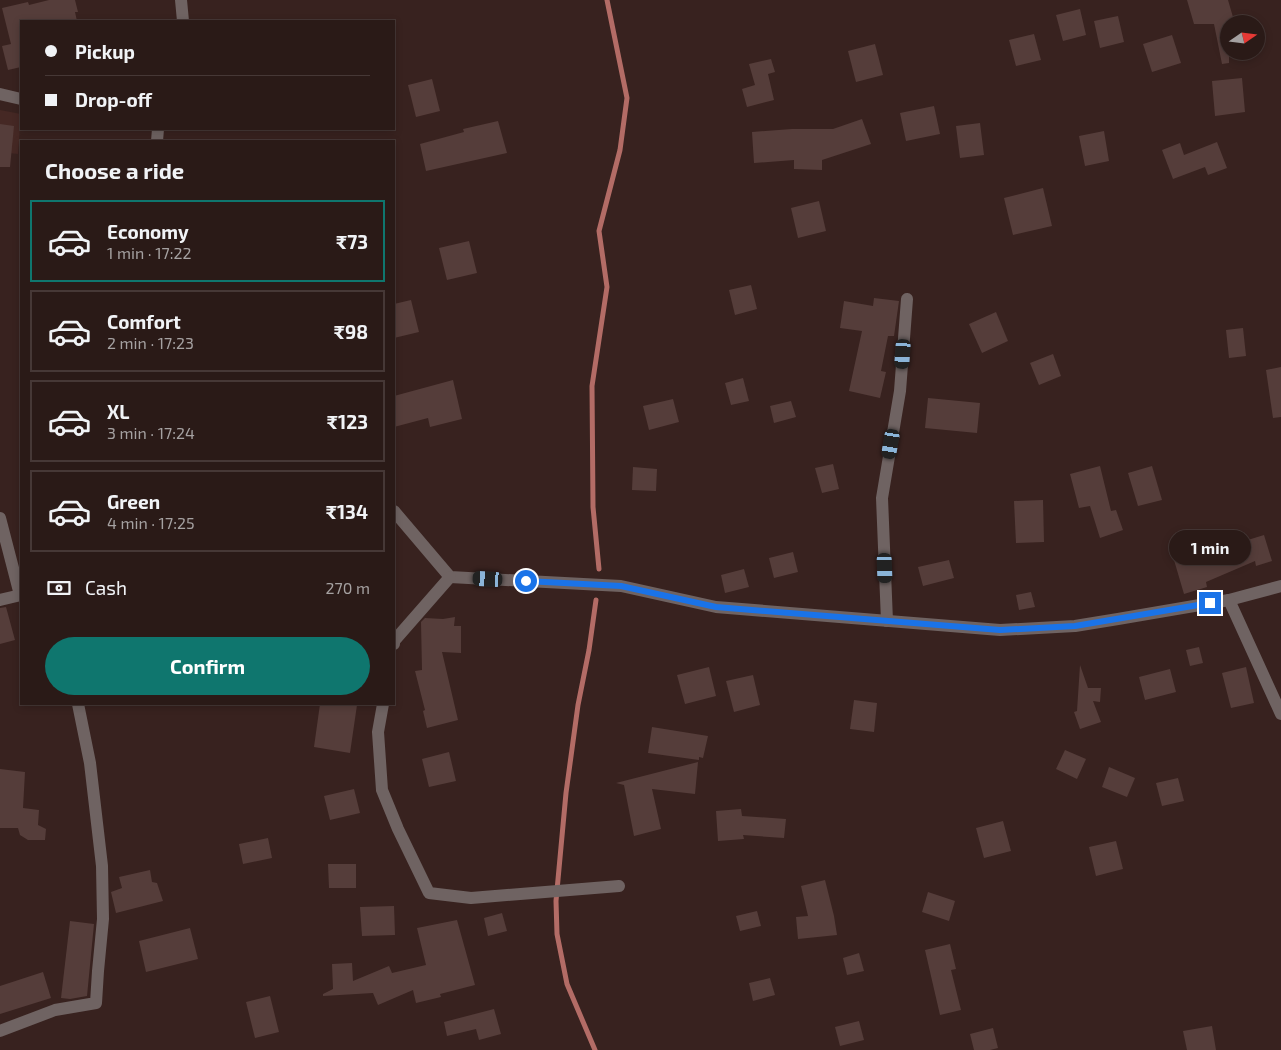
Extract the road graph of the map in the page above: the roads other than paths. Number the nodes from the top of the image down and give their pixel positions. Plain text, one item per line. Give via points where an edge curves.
1 (182, 0) edge
2 (183, 20) edge
3 (0, 94) edge
4 (20, 99) edge
5 (906, 299) dead end
6 (395, 512) edge
7 (0, 518) edge
8 (450, 577) junction
9 (1281, 586) edge
10 (20, 595) edge
11 (0, 600) edge
12 (1229, 600) junction
13 (887, 621) junction
14 (395, 640) edge
15 (78, 705) edge
16 (383, 705) edge
17 (1281, 714) edge
18 (619, 886) dead end
19 (0, 1032) edge

1 - 2 street
3 - 4 street
5 - 13 street via 900,391 882,498
6 - 8 street
7 - 10 street
8 - 13 street via 621,586 716,607
8 - 14 street
9 - 12 street
10 - 11 street
12 - 13 street via 1056,627 1000,630
12 - 17 street
15 - 19 street via 90,763 102,866 104,919 96,1003 55,1010
16 - 18 street via 378,732 382,790 428,893 471,898

